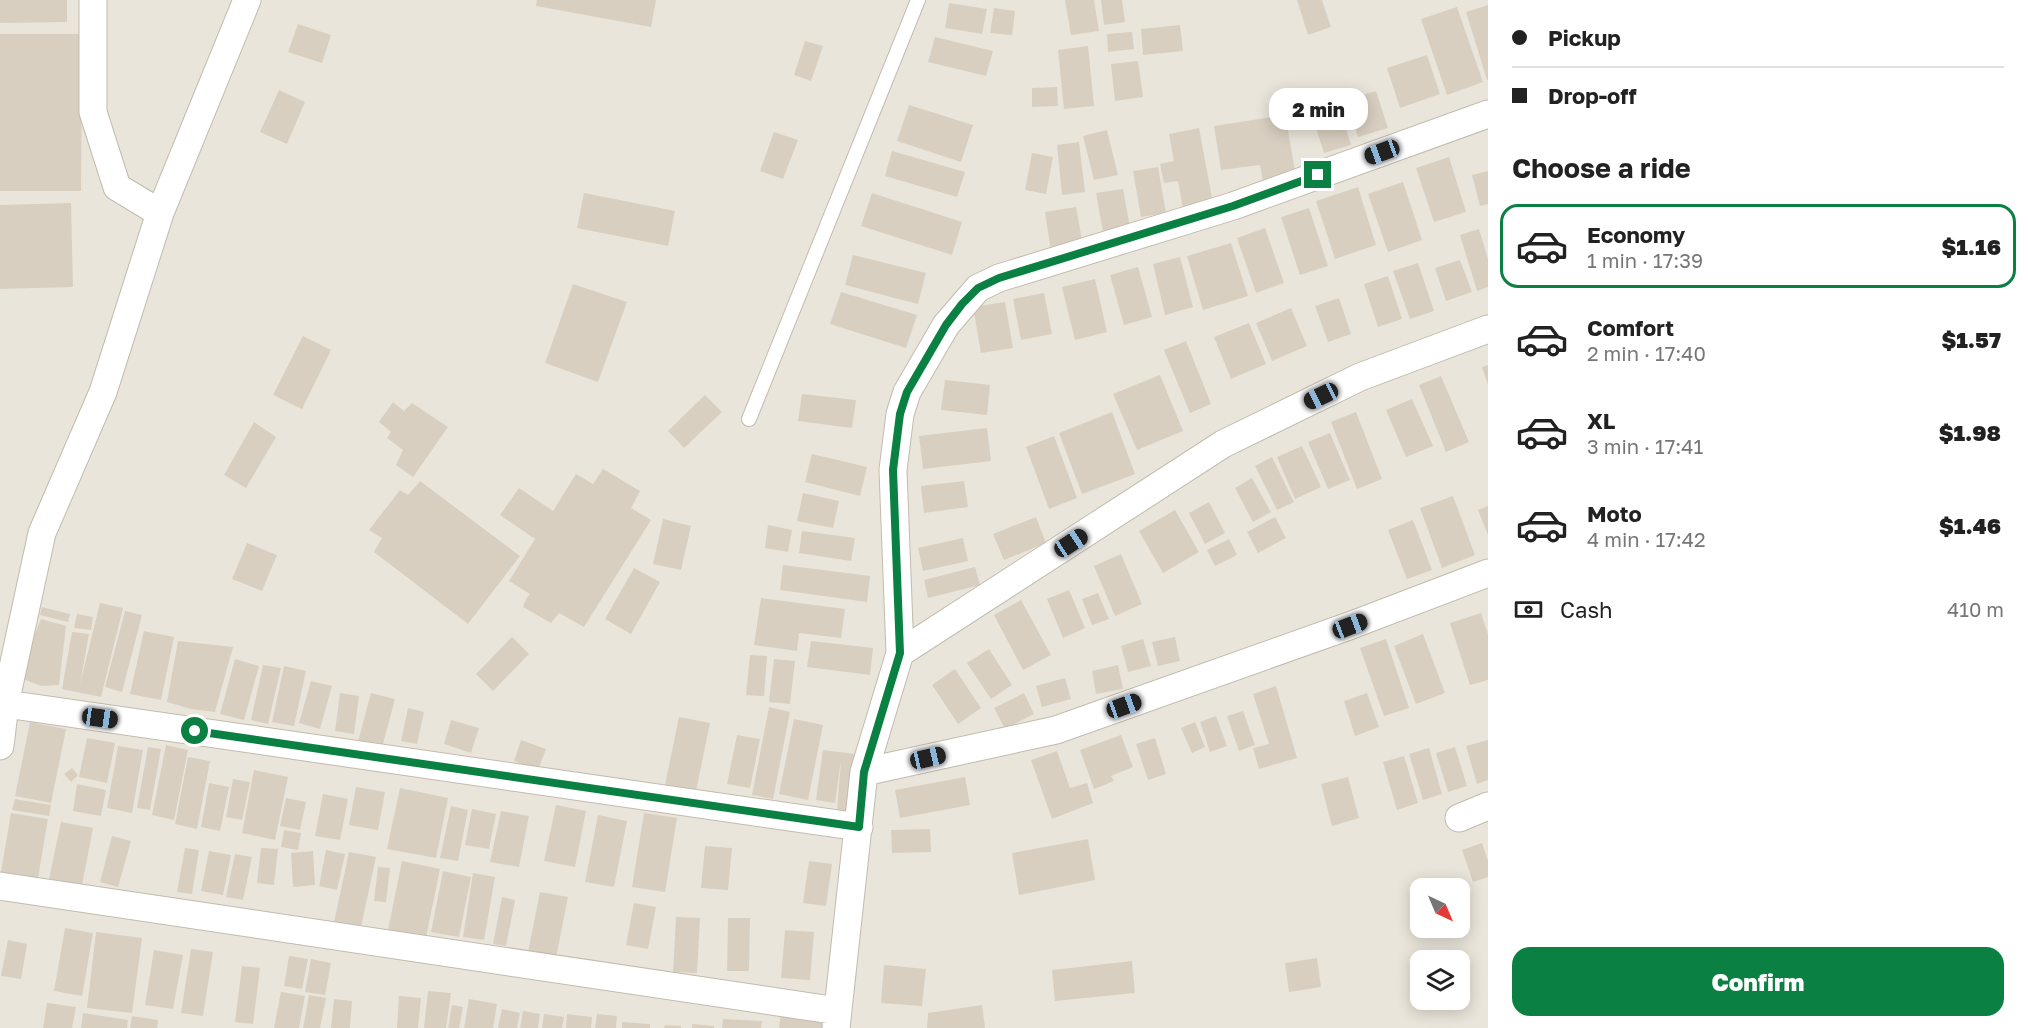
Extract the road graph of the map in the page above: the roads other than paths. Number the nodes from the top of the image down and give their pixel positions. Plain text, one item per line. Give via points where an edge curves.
1 (93, 0) edge
2 (246, 0) edge
3 (918, 0) edge
4 (1488, 114) edge
5 (160, 213) junction
6 (1488, 329) edge
7 (749, 419) dead end
8 (1488, 573) edge
9 (900, 653) junction
10 (3, 704) edge
11 (0, 746) edge
12 (864, 772) junction
13 (1488, 806) edge
14 (1459, 818) dead end
15 (859, 827) junction
16 (0, 886) edge
17 (837, 1020) edge

1 - 5 street via 93,112 117,187
2 - 5 street
3 - 7 lane
4 - 9 street via 1233,206 999,278 978,288 946,325 907,392 900,414 893,470
5 - 10 street via 103,392 42,533
6 - 9 street via 1360,377 1223,444
8 - 12 street via 1056,730
9 - 12 street
10 - 11 street
10 - 15 street
12 - 15 street
13 - 14 street
15 - 17 street
16 - 17 street

